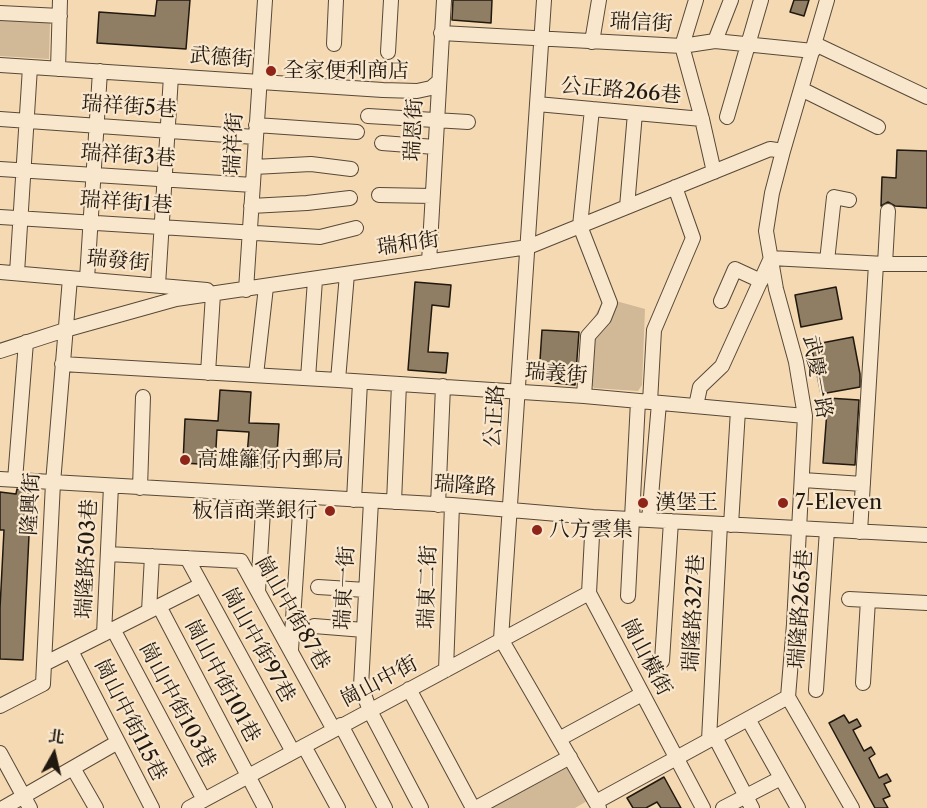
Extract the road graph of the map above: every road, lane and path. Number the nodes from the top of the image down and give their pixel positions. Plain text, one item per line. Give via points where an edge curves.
1 (60, 0) edge
2 (265, 0) edge
3 (336, 0) edge
4 (391, 0) edge
5 (444, 0) edge
6 (544, 0) edge
7 (599, 0) edge
8 (696, 0) edge
9 (730, 0) edge
10 (761, 0) edge
11 (827, 0) edge
12 (0, 13) edge
13 (60, 16) junction
14 (441, 33) junction
15 (541, 39) junction
16 (715, 41) junction
17 (592, 42) junction
18 (334, 44) dead end
19 (747, 44) junction
20 (682, 46) junction
21 (814, 47) junction
22 (388, 52) dead end
23 (0, 65) edge
24 (30, 67) junction
25 (58, 69) junction
26 (100, 71) junction
27 (171, 76) junction
28 (259, 82) junction
29 (438, 82) junction
30 (801, 89) junction
31 (927, 97) edge
32 (537, 104) junction
33 (591, 109) junction
34 (635, 113) junction
35 (368, 116) dead end
36 (727, 117) dead end
37 (0, 119) edge
38 (702, 119) junction
39 (26, 121) junction
40 (436, 121) junction
41 (468, 122) dead end
42 (96, 126) junction
43 (878, 127) dead end
44 (168, 131) junction
45 (256, 131) junction
46 (357, 132) dead end
47 (382, 143) dead end
48 (435, 147) junction
49 (783, 151) junction
50 (254, 167) junction
51 (0, 169) edge
52 (351, 169) dead end
53 (23, 170) junction
54 (714, 172) junction
55 (94, 175) junction
56 (165, 180) junction
57 (253, 185) junction
58 (675, 187) junction
59 (379, 195) dead end
60 (432, 196) junction
61 (350, 198) dead end
62 (849, 200) dead end
63 (251, 206) junction
64 (627, 207) junction
65 (888, 211) dead end
66 (0, 217) edge
67 (21, 218) junction
68 (91, 222) junction
69 (580, 226) junction
70 (162, 227) junction
71 (356, 228) dead end
72 (250, 232) junction
73 (528, 247) junction
74 (771, 258) junction
75 (827, 261) junction
76 (429, 262) junction
77 (880, 264) junction
78 (927, 264) edge
79 (0, 272) edge
80 (17, 273) junction
81 (347, 274) junction
82 (70, 278) junction
83 (87, 279) junction
84 (315, 280) junction
85 (760, 281) junction
86 (158, 285) junction
87 (266, 287) junction
88 (240, 291) junction
89 (213, 294) junction
90 (721, 301) dead end
91 (65, 330) junction
92 (26, 342) junction
93 (0, 351) edge
94 (62, 364) junction
95 (207, 373) junction
96 (256, 375) junction
97 (308, 378) junction
98 (338, 380) junction
99 (360, 382) junction
100 (399, 384) junction
101 (443, 386) junction
102 (517, 392) junction
103 (585, 396) junction
104 (143, 397) dead end
105 (649, 402) junction
106 (696, 406) junction
107 (738, 410) junction
108 (805, 416) junction
109 (0, 479) edge
110 (15, 480) junction
111 (803, 480) junction
112 (53, 483) junction
113 (862, 484) junction
114 (111, 486) junction
115 (140, 488) junction
116 (264, 495) junction
117 (301, 497) junction
118 (354, 500) junction
119 (371, 501) junction
120 (394, 502) junction
121 (445, 505) junction
122 (509, 511) junction
123 (593, 517) junction
124 (633, 519) junction
125 (649, 520) junction
126 (671, 521) junction
127 (725, 524) junction
128 (800, 529) junction
129 (827, 530) junction
130 (860, 532) junction
131 (927, 535) edge
132 (108, 554) junction
133 (152, 556) junction
134 (187, 558) junction
135 (201, 585) junction
136 (318, 587) dead end
137 (366, 590) junction
138 (258, 591) junction
139 (589, 593) junction
140 (628, 596) dead end
141 (849, 599) dead end
142 (868, 600) junction
143 (927, 603) edge
144 (154, 608) junction
145 (314, 626) dead end
146 (364, 630) junction
147 (109, 631) junction
148 (501, 639) junction
149 (71, 651) junction
150 (291, 651) junction
151 (662, 661) dead end
152 (44, 664) junction
153 (446, 670) junction
154 (862, 683) dead end
155 (409, 689) junction
156 (816, 690) dead end
157 (642, 694) junction
158 (788, 697) junction
159 (2, 700) edge
160 (370, 711) junction
161 (748, 719) junction
162 (338, 728) junction
163 (712, 738) junction
164 (559, 739) junction
165 (118, 742) junction
166 (298, 749) junction
167 (0, 753) edge
168 (570, 758) junction
169 (676, 758) junction
170 (73, 768) junction
171 (248, 776) junction
172 (781, 778) junction
173 (27, 802) edge
174 (209, 802) edge
175 (749, 802) edge
176 (598, 805) edge
177 (3, 808) edge
178 (96, 808) edge
179 (152, 808) edge
180 (189, 808) edge
181 (265, 808) edge
182 (338, 808) edge
183 (385, 808) edge
184 (421, 808) edge
185 (474, 808) edge
186 (703, 808) edge
187 (723, 808) edge
188 (798, 808) edge
189 (852, 808) edge

1 - 13 street
2 - 28 street, 瑞祥街
3 - 18 street
4 - 22 street
5 - 14 street, 瑞恩街
6 - 15 street, 公正路
7 - 17 street
8 - 20 street
9 - 16 street
10 - 19 street
11 - 21 street, 武慶一路
12 - 13 street
13 - 25 street
14 - 15 street, 瑞信街
14 - 29 street, 瑞恩街
15 - 17 street, 瑞信街
15 - 32 street, 公正路
16 - 19 street
16 - 20 street
17 - 20 street, 瑞信街
19 - 21 street
19 - 36 street
20 - 38 street, 瑞信街
21 - 30 street, 武慶一路
21 - 31 street
23 - 24 street, 武德街
24 - 25 street, 武德街
24 - 39 street
25 - 26 street, 武德街
26 - 27 street, 武德街
26 - 42 street
27 - 28 street, 武德街
27 - 44 street
28 - 29 street, 武德街 via 417,91
28 - 45 street, 瑞祥街
29 - 40 street, 瑞恩街
30 - 43 street
30 - 49 street, 武慶一路
32 - 33 street, 公正路266巷
32 - 73 street, 公正路
33 - 34 street, 公正路266巷
33 - 69 street
34 - 38 street, 公正路266巷
34 - 64 street
35 - 40 street
37 - 39 street, 瑞祥街5巷
38 - 54 street, 瑞信街
39 - 42 street, 瑞祥街5巷
39 - 53 street
40 - 41 street
40 - 48 street, 瑞恩街
42 - 44 street, 瑞祥街5巷
42 - 55 street
44 - 45 street, 瑞祥街5巷
44 - 56 street
45 - 46 street, 瑞祥街5巷
45 - 50 street, 瑞祥街
47 - 48 street
48 - 60 street, 瑞恩街
49 - 54 street, 瑞和街 via 770,149
49 - 74 street, 武慶一路 via 766,231
50 - 52 street via 311,164
50 - 57 street, 瑞祥街
51 - 53 street, 瑞祥街3巷
53 - 55 street, 瑞祥街3巷
53 - 67 street
54 - 58 street, 瑞和街
55 - 56 street, 瑞祥街3巷
55 - 68 street
56 - 57 street, 瑞祥街3巷
56 - 70 street
57 - 63 street, 瑞祥街
58 - 64 street, 瑞和街
58 - 105 street via 693,238 654,330
59 - 60 street
60 - 76 street, 瑞恩街
61 - 63 street
62 - 75 street via 834,197
63 - 72 street, 瑞祥街
64 - 69 street, 瑞和街
65 - 77 street
66 - 67 street, 瑞祥街1巷
67 - 68 street, 瑞祥街1巷
67 - 80 street
68 - 70 street, 瑞祥街1巷
68 - 83 street
69 - 73 street, 瑞和街
69 - 103 street via 610,303 604,318 588,336
70 - 72 street, 瑞祥街1巷
70 - 86 street
71 - 72 street, 瑞祥街1巷 via 320,237
72 - 88 street, 瑞祥街
73 - 76 street, 瑞和街
73 - 102 street, 公正路
74 - 75 street
74 - 85 street
74 - 108 street, 武慶一路
75 - 77 street
76 - 81 street, 瑞和街
77 - 78 street
77 - 113 street
79 - 80 street, 瑞發街
80 - 82 street, 瑞發街
81 - 84 street, 瑞和街
81 - 98 street
82 - 83 street, 瑞發街
82 - 91 street, 隆興街
83 - 86 street, 瑞發街
84 - 87 street, 瑞和街
84 - 97 street
85 - 90 street via 735,269
85 - 106 street via 722,366 699,387
86 - 88 street, 瑞發街
87 - 88 street, 瑞和街
87 - 96 street
88 - 89 street, 瑞和街
89 - 91 street, 瑞和街 via 176,299
89 - 95 street
91 - 92 street, 瑞和街
91 - 94 street, 隆興街
92 - 93 street, 瑞和街
92 - 110 street
94 - 95 street, 瑞義街
94 - 112 street, 隆興街
95 - 96 street, 瑞義街
96 - 97 street, 瑞義街
97 - 98 street, 瑞義街
98 - 99 street, 瑞義街
99 - 100 street, 瑞義街
99 - 118 street
100 - 101 street, 瑞義街
100 - 120 street
101 - 102 street, 瑞義街
101 - 121 street, 瑞東二街
102 - 103 street, 瑞義街
102 - 122 street, 公正路
103 - 105 street, 瑞義街
104 - 115 street
105 - 106 street, 瑞義街
105 - 124 street
105 - 125 street
106 - 107 street, 瑞義街
107 - 108 street, 瑞義街
107 - 127 street, 瑞隆路327巷
108 - 111 street, 武慶一路
109 - 110 street, 瑞隆路
110 - 112 street, 瑞隆路
111 - 113 street
111 - 128 street, 武慶一路
112 - 114 street, 瑞隆路
112 - 152 street, 隆興街
113 - 130 street
114 - 115 street, 瑞隆路
114 - 132 street, 瑞隆路503巷
115 - 116 street, 瑞隆路
116 - 117 street, 瑞隆路
116 - 138 street
117 - 118 street, 瑞隆路
117 - 150 street
118 - 119 street, 瑞隆路
119 - 120 street, 瑞隆路
119 - 137 street, 瑞東一街
120 - 121 street, 瑞隆路
121 - 122 street, 瑞隆路
121 - 153 street, 瑞東二街
122 - 123 street, 瑞隆路
122 - 148 street, 公正路
123 - 124 street, 瑞隆路
123 - 139 street
124 - 125 street, 瑞隆路
124 - 140 street
125 - 126 street, 瑞隆路
126 - 127 street, 瑞隆路
126 - 151 street
127 - 128 street, 瑞隆路
127 - 163 street, 瑞隆路327巷
128 - 129 street, 瑞隆路
128 - 158 street, 武慶一路
129 - 130 street, 瑞隆路
129 - 156 street, 瑞隆路265巷
130 - 131 street, 瑞隆路
132 - 133 street, 崗山中街87巷
132 - 147 street, 瑞隆路503巷
133 - 134 street, 崗山中街87巷
133 - 144 street
134 - 135 street, 崗山中街97巷
134 - 138 street, 崗山中街87巷 via 241,561
135 - 144 street
135 - 166 street, 崗山中街97巷
136 - 137 street
137 - 146 street, 瑞東一街
138 - 150 street, 崗山中街87巷
139 - 148 street, 崗山中街
139 - 157 street, 崗山橫街
141 - 142 street
142 - 143 street
142 - 154 street
144 - 147 street
144 - 171 street, 崗山中街101巷
145 - 146 street
146 - 160 street, 瑞東一街 via 361,686
147 - 149 street
147 - 174 street, 崗山中街103巷
148 - 153 street, 崗山中街
148 - 164 street
149 - 152 street
149 - 165 street, 崗山中街115巷
150 - 162 street, 崗山中街87巷
152 - 159 street, 隆興街 via 43,684
153 - 155 street, 崗山中街
155 - 160 street, 崗山中街
155 - 185 street
157 - 164 street
157 - 169 street, 崗山橫街
158 - 161 street
158 - 189 street
160 - 162 street, 崗山中街
160 - 184 street, 瑞東一街
161 - 163 street
161 - 172 street
162 - 166 street, 崗山中街
162 - 183 street, 崗山中街87巷
163 - 169 street
163 - 175 street
164 - 168 street
165 - 170 street
165 - 179 street, 崗山中街115巷
166 - 171 street, 崗山中街
166 - 182 street, 崗山中街97巷
167 - 173 street
168 - 176 street
168 - 185 street
169 - 176 street
169 - 186 street, 崗山橫街
170 - 173 street
170 - 178 street
171 - 174 street, 崗山中街
171 - 181 street, 崗山中街101巷
172 - 175 street
172 - 188 street
173 - 177 street
174 - 180 street, 崗山中街
175 - 187 street

